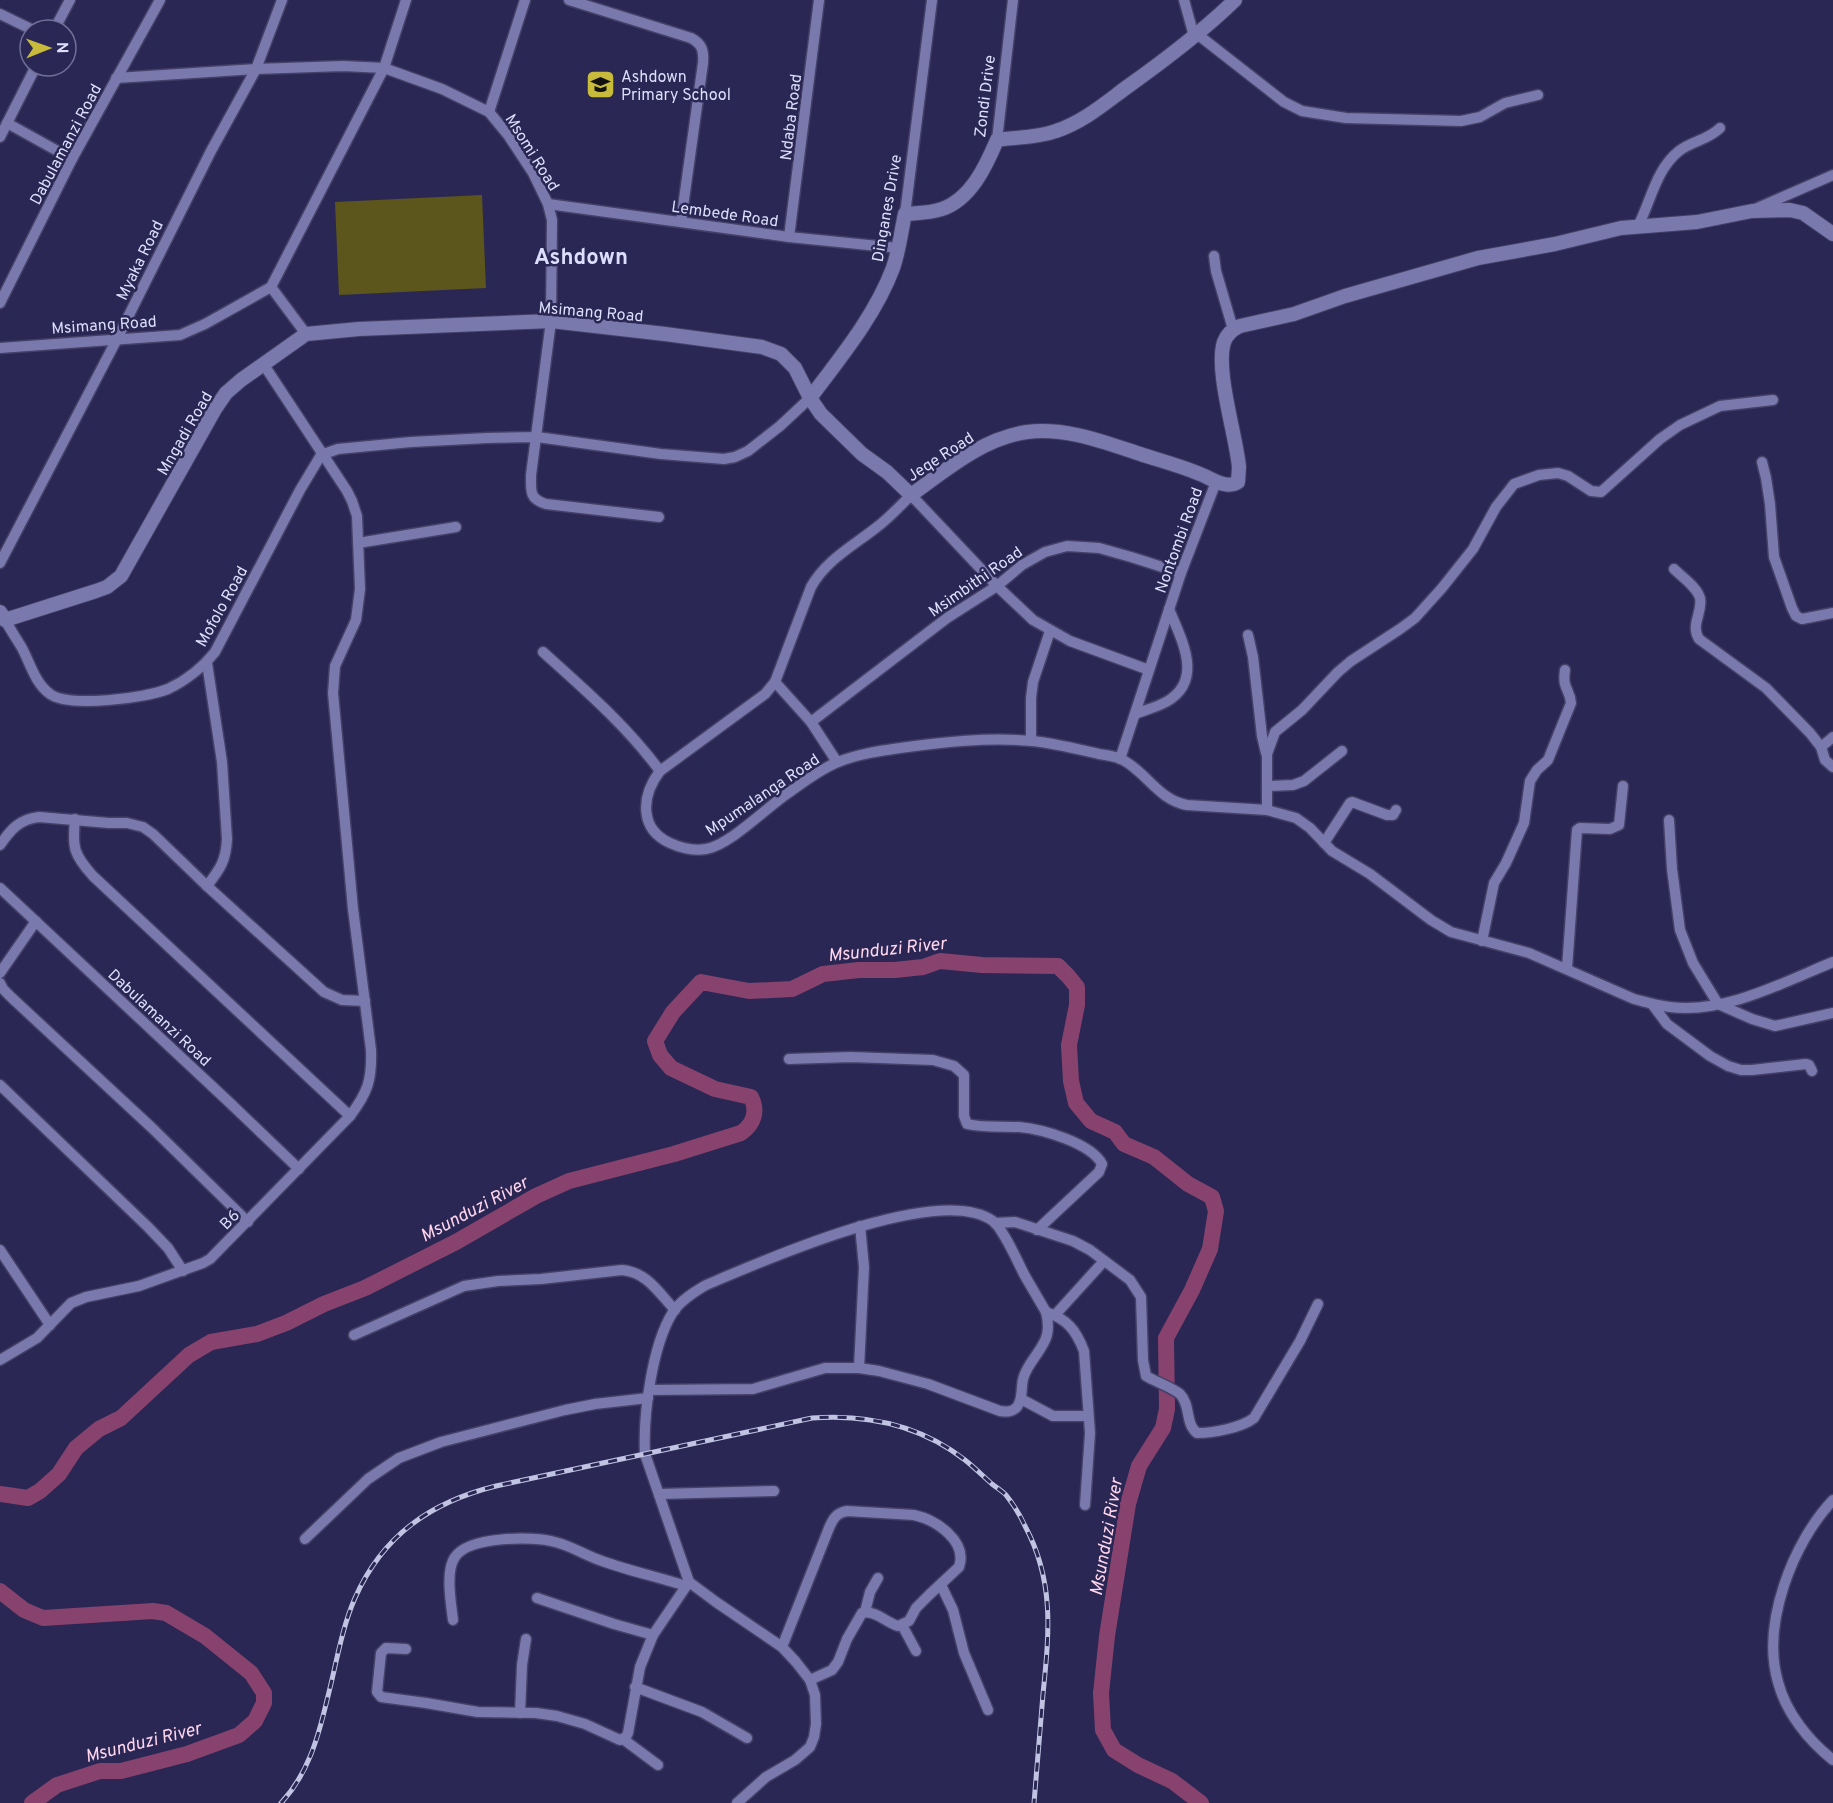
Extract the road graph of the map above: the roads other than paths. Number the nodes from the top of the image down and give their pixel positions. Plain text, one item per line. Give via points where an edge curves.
1 (70, 0) edge
2 (160, 0) edge
3 (282, 0) edge
4 (406, 0) edge
5 (525, 0) edge
6 (569, 0) edge
7 (819, 0) edge
8 (932, 0) edge
9 (1013, 0) edge
10 (1184, 0) edge
11 (1235, 0) edge
12 (0, 14) edge
13 (60, 18) edge
14 (18, 23) edge
15 (1196, 35) junction
16 (384, 68) junction
17 (256, 69) junction
18 (30, 78) edge
19 (116, 78) junction
20 (1538, 94) dead end
21 (489, 112) junction
22 (7, 123) junction
23 (1720, 128) dead end
24 (0, 136) edge
25 (997, 140) junction
26 (72, 159) junction
27 (1833, 175) edge
28 (548, 204) junction
29 (1752, 211) junction
30 (905, 214) junction
31 (681, 221) junction
32 (1638, 226) junction
33 (1833, 234) edge
34 (789, 237) junction
35 (898, 248) junction
36 (1214, 256) dead end
37 (271, 287) junction
38 (0, 303) edge
39 (551, 321) junction
40 (1233, 329) junction
41 (306, 334) junction
42 (117, 341) junction
43 (0, 348) edge
44 (264, 364) junction
45 (810, 398) junction
46 (1773, 400) dead end
47 (537, 437) junction
48 (321, 455) junction
49 (1761, 462) dead end
50 (1216, 482) junction
51 (911, 495) junction
52 (659, 517) dead end
53 (456, 527) dead end
54 (358, 543) junction
55 (0, 563) edge
56 (1674, 569) dead end
57 (1181, 573) junction
58 (997, 586) junction
59 (1169, 609) junction
60 (1833, 613) edge
61 (2, 616) edge
62 (1050, 631) junction
63 (1248, 635) dead end
64 (543, 652) dead end
65 (207, 663) junction
66 (1149, 670) junction
67 (1565, 670) dead end
68 (775, 682) junction
69 (1135, 714) junction
70 (811, 722) junction
71 (1833, 737) edge
72 (1031, 741) junction
73 (1821, 747) junction
74 (1342, 751) dead end
75 (1267, 754) junction
76 (1120, 759) junction
77 (837, 762) junction
78 (1833, 767) edge
79 (660, 771) junction
80 (1267, 786) junction
81 (1623, 786) dead end
82 (1267, 810) junction
83 (1396, 810) dead end
84 (75, 819) junction
85 (1669, 820) dead end
86 (1324, 843) junction
87 (0, 845) edge
88 (207, 886) junction
89 (0, 888) edge
90 (36, 921) junction
91 (1482, 941) junction
92 (1833, 962) edge
93 (1567, 968) junction
94 (0, 973) edge
95 (0, 983) edge
96 (365, 1001) junction
97 (1652, 1004) junction
98 (1718, 1004) junction
99 (1833, 1013) edge
100 (789, 1059) dead end
101 (1812, 1071) dead end
102 (0, 1085) edge
103 (350, 1116) junction
104 (298, 1169) junction
105 (248, 1221) junction
106 (995, 1223) junction
107 (860, 1226) junction
108 (1037, 1230) junction
109 (0, 1250) edge
110 (1104, 1261) junction
111 (183, 1271) junction
112 (1318, 1304) dead end
113 (675, 1310) junction
114 (1050, 1313) junction
115 (50, 1326) junction
116 (354, 1335) dead end
117 (0, 1360) edge
118 (859, 1368) junction
119 (648, 1394) junction
120 (1022, 1400) junction
121 (1088, 1416) junction
122 (774, 1491) dead end
123 (659, 1494) junction
124 (1833, 1500) edge
125 (1085, 1505) dead end
126 (305, 1539) dead end
127 (878, 1578) dead end
128 (688, 1584) junction
129 (941, 1585) junction
130 (537, 1598) dead end
131 (865, 1612) junction
132 (453, 1620) dead end
133 (902, 1625) junction
134 (653, 1635) junction
135 (526, 1639) dead end
136 (782, 1647) junction
137 (406, 1649) dead end
138 (916, 1651) dead end
139 (810, 1680) junction
140 (635, 1687) junction
141 (988, 1710) dead end
142 (520, 1713) junction
143 (747, 1738) dead end
144 (622, 1739) junction
145 (1833, 1760) edge
146 (658, 1765) dead end
147 (737, 1803) edge

1 - 13 street
2 - 19 street, Dabulamanzi Road
3 - 17 street, Myaka Road
4 - 16 street
5 - 21 street
6 - 31 street via 692,38 702,48
7 - 34 street, Ndaba Road
8 - 30 street, Dinganes Drive
9 - 25 street, Zondi Drive
10 - 15 street
11 - 15 street
12 - 14 street
15 - 20 street via 1290,106 1330,117 1461,121
15 - 25 street via 1073,124 1046,134
16 - 17 street, Msomi Road
16 - 21 street, Msomi Road via 442,89
16 - 37 street
17 - 19 street, Msomi Road
17 - 42 street, Myaka Road
18 - 22 street
19 - 26 street, Dabulamanzi Road
21 - 28 street, Msomi Road via 533,173
22 - 24 street
22 - 26 street
23 - 32 street via 1670,159
25 - 30 street, Zondi Drive via 961,199 941,210
26 - 38 street, Dabulamanzi Road
27 - 29 street
28 - 31 street, Lembede Road
28 - 39 street, Msomi Road via 552,220
29 - 32 street via 1697,222
29 - 33 street via 1797,211
30 - 35 street, Dinganes Drive
31 - 34 street, Lembede Road
32 - 40 street via 1478,258
34 - 35 street, Lembede Road
35 - 45 street, Dinganes Drive via 874,305
36 - 40 street
37 - 41 street
37 - 42 street, Msimang Road via 180,335
39 - 41 street, Msimang Road
39 - 45 street, Msimang Road via 774,350 795,368
39 - 47 street, Msomi Road
40 - 50 street via 1225,341 1222,364 1239,478 1234,485
41 - 44 street, Mngadi Road
42 - 43 street, Msimang Road
42 - 55 street, Myaka Road
44 - 48 street, B6
44 - 61 street, Mngadi Road via 226,393 215,408 121,576 96,591
45 - 47 street via 761,442 735,457 699,458
45 - 51 street, Msimang Road via 837,430
46 - 75 street via 1720,406 1680,425 1601,492 1591,491 1558,473 1514,484 1473,549 1430,602 1405,626 1331,677 1302,710 1275,732
47 - 48 street via 411,442 338,449
47 - 52 street, Msomi Road via 531,487 537,502
48 - 54 street, B6 via 352,501
48 - 65 street, Mofolo Road
49 - 60 street via 1770,504 1774,557 1792,608 1802,619
50 - 51 street, Jeqe Road via 1100,441 1038,431 983,447
50 - 57 street, Nontombi Road
51 - 58 street
51 - 68 street, Jeqe Road via 819,574
53 - 54 street
54 - 96 street, B6 via 358,609 334,666 333,693
56 - 73 street via 1700,598 1695,629 1699,639 1762,684
57 - 58 street, Msimbithi Road via 1116,552 1067,546 1035,558
57 - 59 street, Nontombi Road
58 - 62 street
58 - 70 street, Msimbithi Road via 947,618
59 - 66 street, Nontombi Road
59 - 69 street, Nontombi Road via 1188,657 1186,679 1167,701
61 - 65 street, Mofolo Road via 37,680 55,698 72,701 144,696 170,688
62 - 66 street
62 - 72 street via 1033,682
63 - 75 street
64 - 79 street via 620,722
65 - 88 street via 222,762 227,838 223,865
66 - 69 street, Nontombi Road
67 - 91 street via 1564,683 1571,703 1548,760 1530,781 1524,823 1492,888
68 - 70 street
68 - 79 street via 755,702
69 - 76 street, Nontombi Road
70 - 77 street
71 - 73 street
72 - 76 street, Mpumalanga Road
72 - 77 street, Mpumalanga Road via 933,743
73 - 78 street via 1824,758
74 - 80 street via 1304,781
75 - 80 street
76 - 82 street via 1175,802
77 - 79 street, Mpumalanga Road via 707,849 678,847 650,828 648,797
80 - 82 street
81 - 93 street via 1619,825 1577,830
82 - 86 street via 1296,818
83 - 86 street via 1387,815 1357,802 1350,803
84 - 87 street via 29,818 14,826
84 - 88 street via 143,827
84 - 103 street via 74,850 93,876
85 - 98 street via 1680,930 1693,963
86 - 91 street via 1440,926
88 - 96 street via 324,992 342,1000
89 - 90 street, Dabulamanzi Road
90 - 94 street
90 - 104 street, Dabulamanzi Road
91 - 93 street
92 - 98 street via 1744,998
93 - 97 street
95 - 105 street
96 - 103 street, B6 via 370,1077 367,1090
97 - 98 street via 1678,1008
97 - 101 street via 1667,1024 1728,1066 1752,1070 1806,1064
98 - 99 street via 1769,1025 1782,1026
100 - 108 street via 866,1057 938,1061 964,1075 967,1124 1028,1128 1069,1140 1091,1152 1101,1161 1101,1170
102 - 111 street via 148,1227
103 - 104 street, B6
104 - 105 street, B6
105 - 111 street, B6 via 210,1259
106 - 107 street via 975,1213 943,1211
106 - 108 street via 1015,1222
106 - 114 street
107 - 113 street via 706,1285
107 - 118 street via 864,1267
108 - 110 street via 1073,1241
109 - 115 street
110 - 112 street via 1130,1280 1141,1297 1146,1376 1179,1394 1186,1404 1191,1427 1197,1432 1229,1428 1254,1418
110 - 114 street
111 - 115 street, B6 via 78,1300
113 - 116 street via 643,1276 622,1270 464,1286
113 - 119 street via 665,1327
114 - 120 street via 1046,1338 1023,1377
114 - 121 street via 1071,1327 1084,1351
115 - 117 street, B6
118 - 119 street via 825,1368 753,1389
118 - 120 street via 928,1384 1000,1411 1013,1410
119 - 123 street via 645,1454
119 - 126 street via 536,1417 441,1442 399,1458 368,1479
120 - 121 street via 1053,1416
121 - 125 street
122 - 123 street
123 - 128 street
124 - 145 street via 1809,1531 1788,1576 1777,1611 1774,1645 1781,1691 1803,1730
127 - 131 street
128 - 132 street via 602,1561 556,1542 497,1540 464,1548 454,1558 450,1566
128 - 134 street
128 - 136 street
129 - 133 street
129 - 136 street via 960,1562 956,1544 944,1529 914,1515 839,1513 832,1520
129 - 141 street
130 - 134 street
131 - 133 street
131 - 139 street via 856,1621 832,1670
133 - 138 street
134 - 140 street
135 - 142 street
136 - 139 street
137 - 142 street via 383,1649 378,1692 381,1697 478,1712
139 - 147 street via 817,1708 810,1747
140 - 143 street via 702,1712
140 - 144 street via 628,1733
142 - 144 street via 558,1716
144 - 146 street

